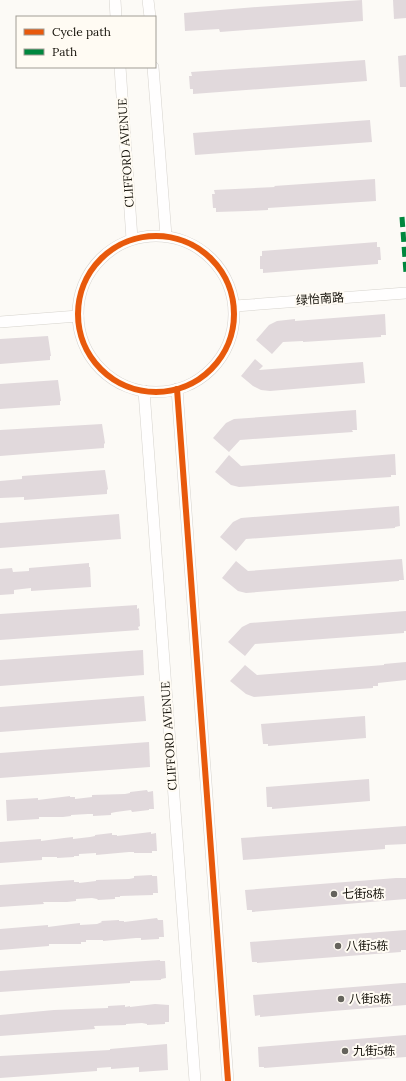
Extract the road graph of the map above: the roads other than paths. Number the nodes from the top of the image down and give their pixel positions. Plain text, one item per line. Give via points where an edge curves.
1 (115, 0) edge
2 (148, 0) edge
3 (116, 16) edge
4 (150, 16) edge
5 (120, 68) edge
6 (153, 68) edge
7 (166, 236) junction
8 (132, 239) junction
9 (406, 293) edge
10 (235, 306) junction
11 (78, 316) junction
12 (0, 322) edge
13 (177, 390) junction
14 (144, 391) junction
15 (195, 1081) edge
16 (228, 1081) edge

1 - 3 street
2 - 4 street
5 - 8 street, CLIFFORD AVENUE
6 - 7 street
7 - 8 street
7 - 10 street via 184,240 214,260 231,289
8 - 11 street via 103,256 93,267 80,298
9 - 10 street, 绿怡南路
10 - 13 street via 235,322 226,352 199,380
11 - 12 street
11 - 14 street via 80,335 98,367 122,384
13 - 14 street
13 - 16 street
14 - 15 street, CLIFFORD AVENUE

